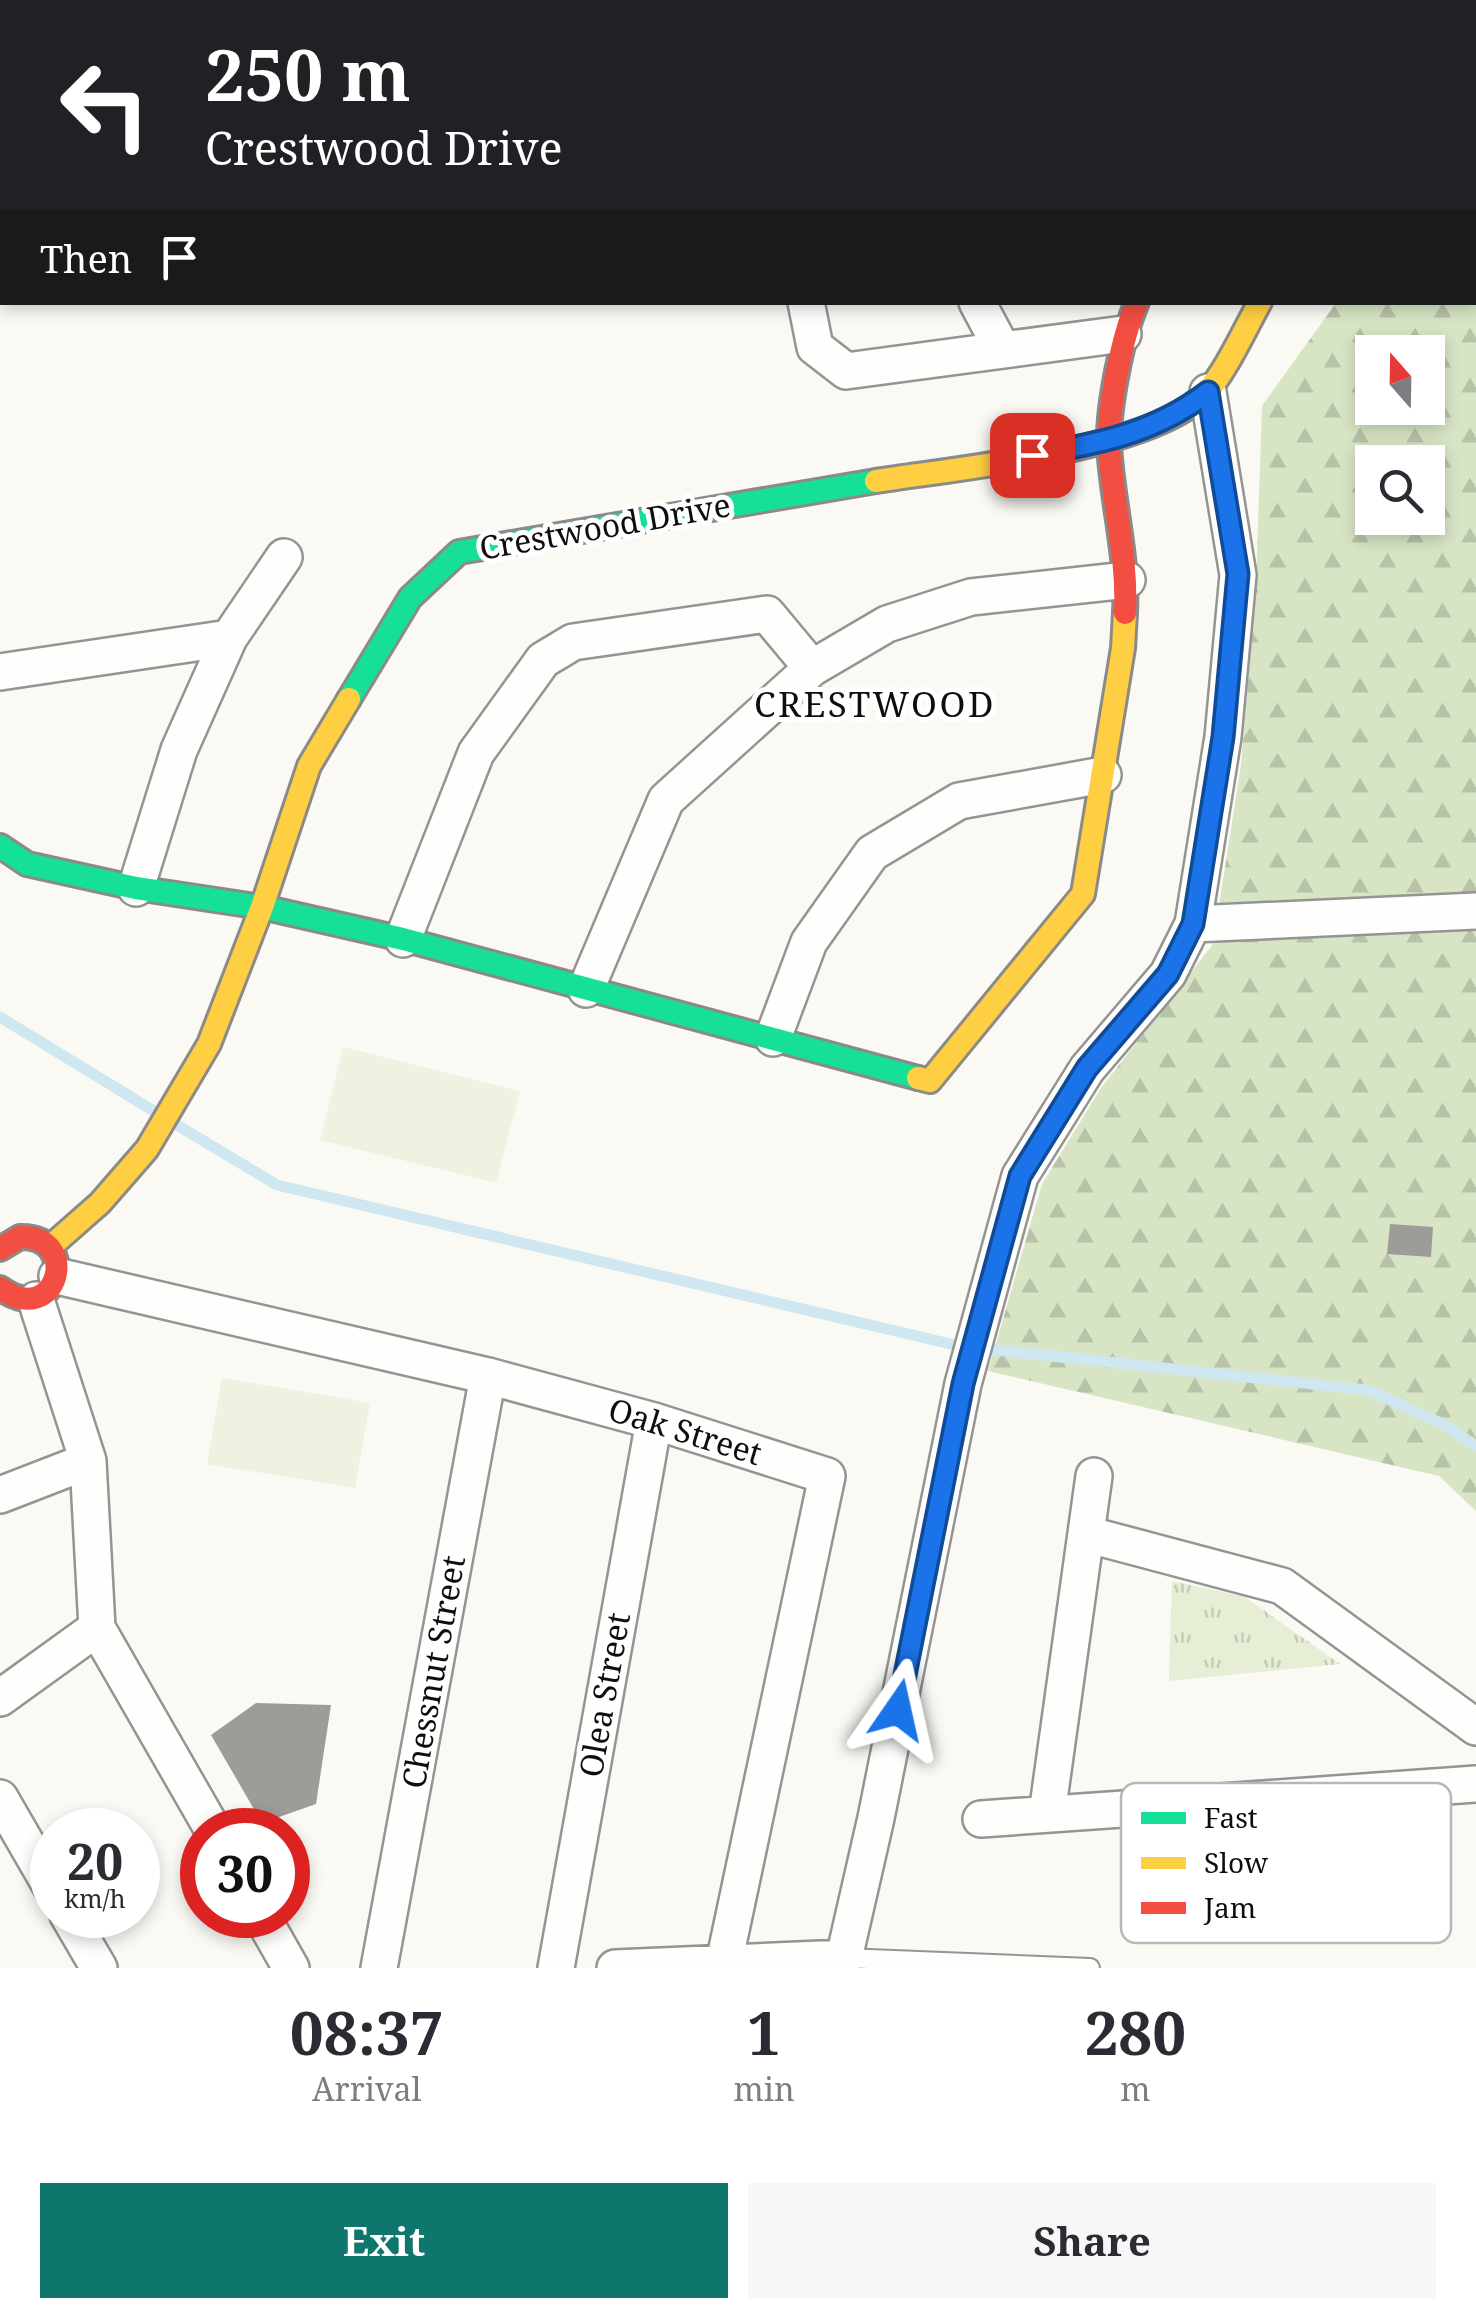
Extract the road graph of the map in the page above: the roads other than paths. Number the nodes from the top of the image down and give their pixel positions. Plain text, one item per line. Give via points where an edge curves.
1 (807, 305) edge
2 (979, 305) edge
3 (1258, 305) edge
4 (1130, 318) edge
5 (1002, 349) junction
6 (1208, 392) junction
7 (1109, 442) junction
8 (284, 557) dead end
9 (1126, 580) junction
10 (229, 638) junction
11 (812, 668) junction
12 (0, 672) edge
13 (1102, 775) junction
14 (0, 846) edge
15 (136, 888) junction
16 (262, 907) junction
17 (1476, 911) edge
18 (1193, 924) junction
19 (403, 939) junction
20 (586, 989) junction
21 (773, 1038) junction
22 (0, 1249) edge
23 (48, 1274) junction
24 (0, 1288) edge
25 (488, 1376) junction
26 (654, 1422) junction
27 (88, 1461) junction
28 (1094, 1476) dead end
29 (0, 1496) edge
30 (1086, 1534) junction
31 (98, 1628) junction
32 (0, 1698) edge
33 (1476, 1727) edge
34 (1476, 1784) edge
35 (1451, 1786) edge
36 (0, 1798) edge
37 (200, 1808) edge
38 (1121, 1809) edge
39 (1047, 1814) junction
40 (981, 1819) dead end
41 (30, 1850) edge
42 (81, 1938) edge
43 (274, 1938) edge
44 (724, 1963) junction
45 (840, 1963) edge
46 (99, 1968) edge
47 (292, 1968) edge
48 (380, 1968) edge
49 (556, 1968) edge
50 (615, 1968) edge
51 (1090, 1968) edge

1 - 5 street via 815,348 846,371
2 - 5 street
3 - 6 street, Crestwood Drive
4 - 5 street
4 - 7 street
6 - 7 street, Crestwood Drive
6 - 18 street via 1238,574 1223,737
7 - 9 street
7 - 16 street, Crestwood Drive via 459,552 410,598 309,766
8 - 10 street
9 - 11 street via 971,597 887,624
9 - 13 street via 1123,648
10 - 12 street
10 - 15 street via 179,750
11 - 19 street via 767,614 573,642 543,660 476,753
11 - 20 street via 666,800
13 - 21 street via 959,801 872,853 808,942
13 - 21 street via 1083,894 930,1081
14 - 15 street via 28,864
15 - 16 street
16 - 19 street
16 - 23 street, Crestwood Drive via 209,1044 147,1150
17 - 18 street
18 - 45 street via 1168,974 1087,1068 1020,1176 963,1384 880,1800
19 - 20 street
20 - 21 street
22 - 23 street via 18,1236 36,1238
23 - 24 street via 18,1300
23 - 25 street, Oak Street
23 - 27 street
25 - 26 street, Oak Street
25 - 48 street, Chessnut Street
26 - 44 street, Oak Street via 827,1476
26 - 49 street, Olea Street
27 - 29 street
27 - 31 street
28 - 30 street
30 - 33 street via 1282,1586
30 - 39 street
31 - 32 street
31 - 37 street
34 - 35 street
36 - 41 street
38 - 39 street
39 - 40 street
42 - 46 street
43 - 47 street
44 - 45 street
44 - 50 street
45 - 51 lane

